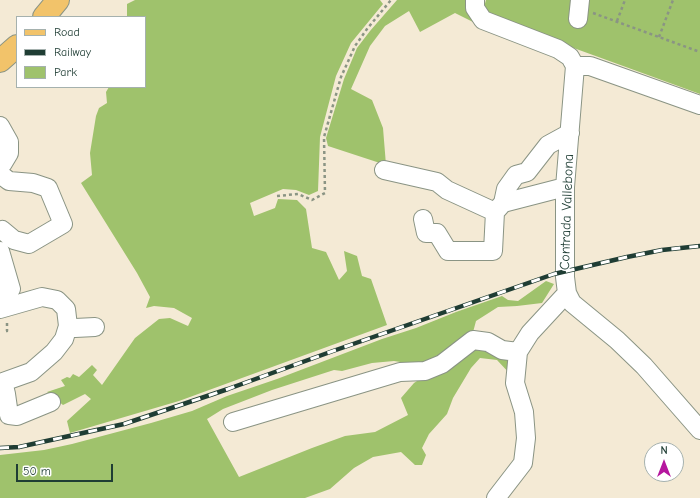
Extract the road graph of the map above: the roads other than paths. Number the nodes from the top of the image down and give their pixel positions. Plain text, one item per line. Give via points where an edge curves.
1 (475, 0) edge
2 (16, 47) edge
3 (16, 56) edge
4 (0, 61) edge
5 (575, 66) junction
6 (0, 67) edge
7 (700, 105) edge
8 (0, 126) edge
9 (570, 133) junction
10 (0, 167) edge
11 (384, 170) dead end
12 (0, 174) edge
13 (565, 187) junction
14 (499, 208) junction
15 (423, 219) dead end
16 (0, 231) edge
17 (0, 251) edge
18 (0, 292) edge
19 (567, 293) junction
20 (0, 309) edge
21 (68, 326) junction
22 (95, 327) dead end
23 (518, 352) junction
24 (1, 382) edge
25 (51, 402) dead end
26 (233, 422) dead end
27 (700, 430) edge
28 (496, 498) edge

1 - 5 street via 475,8 483,20 558,49 570,56
2 - 4 main road
3 - 6 main road
5 - 7 street via 590,66
5 - 9 street, Contrada Vallebona
8 - 10 street via 9,142 9,153
9 - 13 street, Contrada Vallebona
9 - 14 street via 548,145 527,172 516,175 506,189
11 - 14 street via 436,182 447,190
12 - 16 street via 9,181 33,183 48,188 63,224 29,244 14,240
13 - 14 street
13 - 19 street, Contrada Vallebona
14 - 15 street via 493,251 448,251 437,233 426,233
17 - 18 street via 11,289
19 - 23 street via 530,333
19 - 27 street via 572,303 644,366
20 - 21 street via 42,297 57,300 66,309
21 - 22 street
21 - 24 street via 64,339 54,352 31,372
23 - 26 street via 502,350 488,342 473,340 442,364 425,371 400,372
23 - 28 street via 516,383 524,412 526,438 523,463
24 - 25 street via 6,394 9,416 17,416

